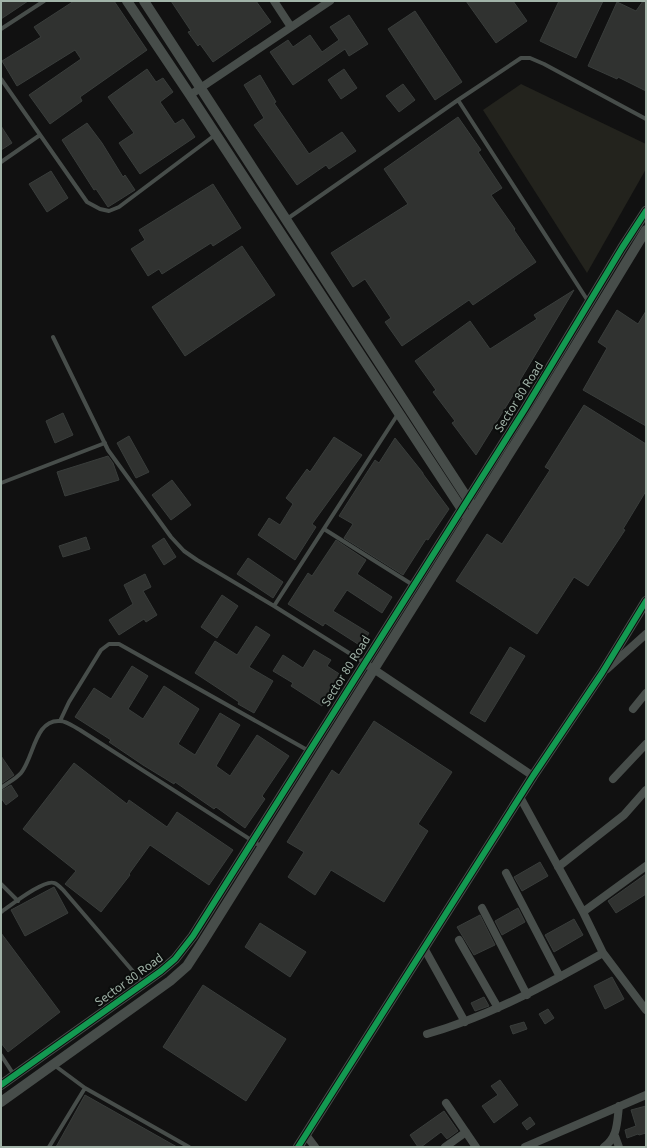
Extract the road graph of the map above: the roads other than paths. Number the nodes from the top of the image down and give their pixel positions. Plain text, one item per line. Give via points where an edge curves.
1 (44, 1) edge
2 (128, 1) edge
3 (144, 1) edge
4 (274, 1) edge
5 (330, 1) edge
6 (291, 27) junction
7 (1, 29) edge
8 (1, 78) edge
9 (201, 87) junction
10 (190, 94) junction
11 (458, 100) junction
12 (646, 120) edge
13 (40, 135) junction
14 (216, 135) junction
15 (1, 162) edge
16 (646, 211) edge
17 (287, 219) junction
18 (646, 230) edge
19 (590, 302) junction
20 (596, 311) junction
21 (53, 337) dead end
22 (398, 414) junction
23 (104, 443) junction
24 (1, 483) edge
25 (468, 499) junction
26 (474, 508) junction
27 (462, 510) junction
28 (468, 518) junction
29 (324, 529) junction
30 (414, 586) junction
31 (646, 602) edge
32 (274, 606) junction
33 (646, 634) edge
34 (364, 663) junction
35 (373, 670) junction
36 (602, 673) junction
37 (646, 692) edge
38 (633, 709) dead end
39 (60, 721) junction
40 (646, 744) edge
41 (309, 751) junction
42 (533, 776) junction
43 (613, 778) dead end
44 (1, 788) edge
45 (646, 790) edge
46 (520, 798) junction
47 (252, 841) junction
48 (263, 847) junction
49 (646, 866) edge
50 (558, 867) junction
51 (506, 873) dead end
52 (1, 884) edge
53 (18, 901) junction
54 (482, 908) dead end
55 (1, 912) edge
56 (582, 912) junction
57 (459, 940) dead end
58 (424, 948) junction
59 (603, 953) junction
60 (560, 977) junction
61 (143, 984) junction
62 (527, 995) junction
63 (498, 1008) junction
64 (646, 1010) edge
65 (465, 1022) junction
66 (427, 1034) dead end
67 (1, 1055) edge
68 (53, 1064) junction
69 (15, 1075) junction
70 (3, 1084) edge
71 (85, 1088) junction
72 (13, 1093) junction
73 (646, 1094) edge
74 (1, 1102) edge
75 (446, 1103) dead end
76 (619, 1106) junction
77 (466, 1132) junction
78 (306, 1135) junction
79 (615, 1136) junction
80 (49, 1147) edge
81 (190, 1147) edge
82 (298, 1147) edge
83 (315, 1147) edge
84 (445, 1147) edge
85 (476, 1147) edge
86 (525, 1147) edge
87 (604, 1147) edge
88 (620, 1147) edge

1 - 7 lane
2 - 10 street
3 - 9 street
4 - 6 street
5 - 6 street
6 - 9 street
8 - 13 lane
9 - 10 street
9 - 17 street
10 - 14 street
11 - 12 lane via 521,58 530,58
11 - 17 lane
11 - 19 lane
13 - 14 lane via 87,202 100,210 109,211 119,207
13 - 15 lane
14 - 22 street
16 - 19 street, Sector 80 Road
17 - 25 street
18 - 20 street, Sector 80 Road
19 - 20 lane
19 - 25 street, Sector 80 Road
20 - 26 street, Sector 80 Road
21 - 23 lane
22 - 27 street
22 - 29 lane
23 - 24 lane
23 - 32 lane via 171,537 184,551
25 - 26 street
25 - 27 street, Sector 80 Road
26 - 28 street, Sector 80 Road
27 - 28 street
27 - 30 street, Sector 80 Road
28 - 35 street, Sector 80 Road
29 - 30 lane
29 - 32 lane
30 - 34 street, Sector 80 Road
31 - 36 street
32 - 34 lane
33 - 36 street
34 - 35 street
34 - 41 street, Sector 80 Road
35 - 42 street
35 - 48 street, Sector 80 Road
36 - 42 street
37 - 38 street
39 - 41 lane via 101,650 109,644 119,644
39 - 44 lane via 47,723 42,728 21,773
39 - 47 lane via 80,730
40 - 43 street
41 - 47 street, Sector 80 Road
42 - 46 street
45 - 50 street via 624,815
46 - 50 street
46 - 58 street
47 - 48 lane
47 - 61 street, Sector 80 Road via 193,936 175,959
48 - 68 street, Sector 80 Road via 187,966 170,981
49 - 56 street
50 - 56 street
51 - 60 street
52 - 53 lane
53 - 55 lane
53 - 61 lane via 42,885 54,882
54 - 62 street
56 - 59 street
57 - 63 street
58 - 65 street
58 - 78 street
59 - 60 street
59 - 64 street
60 - 62 street
61 - 69 street, Sector 80 Road
62 - 63 street
63 - 65 street
65 - 66 street
67 - 69 lane
68 - 71 lane
68 - 72 street, Sector 80 Road
69 - 70 street, Sector 80 Road
70 - 72 street
71 - 80 lane
71 - 81 lane
72 - 74 street, Sector 80 Road
73 - 76 street
75 - 77 street
76 - 79 street
76 - 86 street
77 - 84 street
77 - 85 street
78 - 82 street
78 - 83 street
79 - 87 street
79 - 88 street

